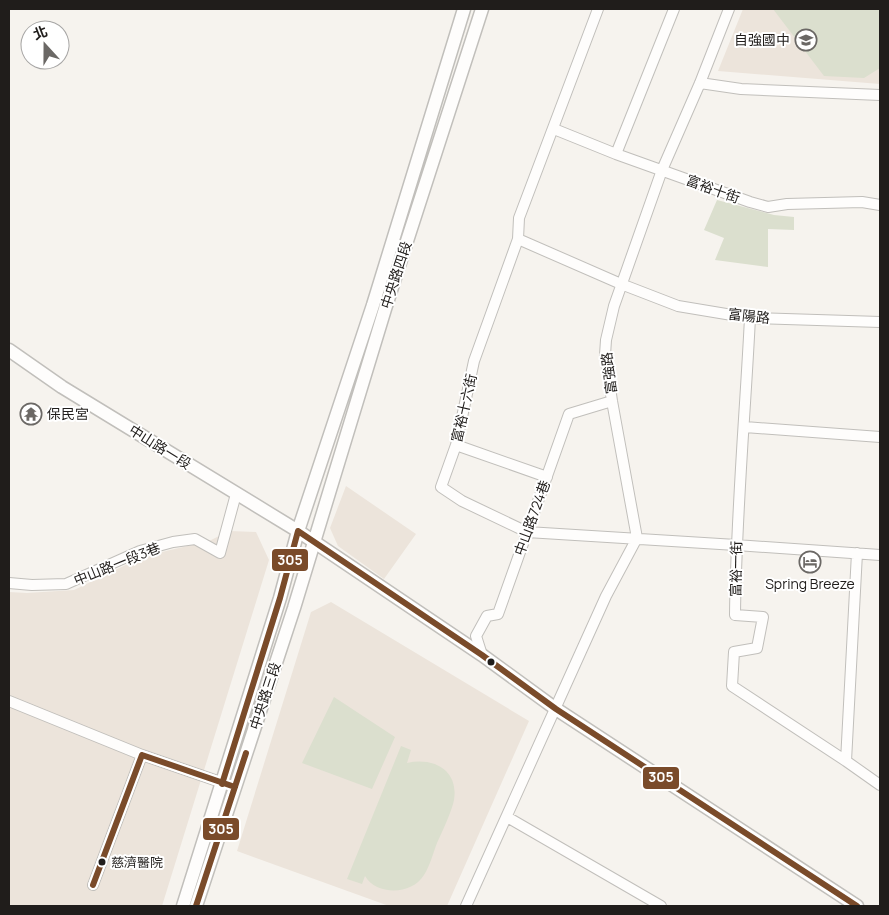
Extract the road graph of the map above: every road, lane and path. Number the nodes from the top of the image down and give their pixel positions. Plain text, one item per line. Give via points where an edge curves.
1 (464, 9) edge
2 (482, 9) edge
3 (598, 9) edge
4 (674, 9) edge
5 (729, 9) edge
6 (700, 83) junction
7 (880, 95) edge
8 (554, 129) junction
9 (616, 154) junction
10 (662, 170) junction
11 (880, 205) edge
12 (518, 239) junction
13 (621, 284) junction
14 (750, 318) junction
15 (880, 322) edge
16 (9, 350) edge
17 (612, 401) junction
18 (745, 427) junction
19 (880, 437) edge
20 (456, 445) junction
21 (547, 477) junction
22 (236, 494) junction
23 (298, 532) junction
24 (527, 532) junction
25 (637, 538) junction
26 (313, 542) junction
27 (736, 545) junction
28 (857, 553) junction
29 (880, 555) edge
30 (9, 584) edge
31 (482, 655) junction
32 (9, 701) edge
33 (556, 709) junction
34 (142, 755) junction
35 (846, 761) junction
36 (229, 785) junction
37 (880, 785) edge
38 (507, 817) junction
39 (94, 885) dead end
40 (183, 906) edge
41 (196, 906) edge
42 (466, 906) edge
43 (661, 906) edge
44 (857, 906) edge

1 - 23 street, 中央路四段 via 373,305
2 - 26 street, 中央路四段
3 - 8 street, 富裕十六街
4 - 9 street
5 - 6 street, 富強路
6 - 7 street via 741,89
6 - 10 street, 富強路
8 - 9 street, 富裕十街
8 - 12 street, 富裕十六街 via 519,218
9 - 10 street, 富裕十街
10 - 11 street, 富裕十街 via 768,207 862,202
10 - 13 street, 富強路
12 - 13 street
12 - 20 street, 富裕十六街 via 474,361
13 - 14 street, 富陽路 via 678,306
13 - 17 street, 富強路 via 606,340
14 - 15 street, 富陽路
14 - 18 street, 富裕一街
16 - 22 street, 中山路一段 via 62,387
17 - 21 street, 中山路724巷 via 570,414
17 - 25 street, 富強路
18 - 19 street
18 - 27 street, 富裕一街
20 - 21 street
20 - 24 street, 富裕十六街 via 441,487 462,501
21 - 24 street, 中山路724巷
22 - 23 street, 中山路一段
22 - 30 street, 中山路一段3巷 via 220,553 195,539 173,542 140,551 66,584
23 - 26 street, 中山路一段
23 - 36 street, 中央路三段
24 - 25 street, 富裕十六街
24 - 31 street, 中山路724巷 via 498,614 487,616 476,636
25 - 27 street, 富裕十六街
25 - 33 street via 606,596
26 - 31 street, 中山路一段
26 - 36 street, 中央路三段 via 294,608
27 - 28 street, 富裕十六街
27 - 35 street, 富裕一街 via 735,615 763,617 757,648 734,652 732,686
28 - 29 street, 富裕十六街
28 - 35 street
31 - 33 street, 中山路一段
32 - 34 street
33 - 38 street
33 - 44 street, 中山路一段
34 - 36 street
34 - 39 street
35 - 37 street, 富裕一街
36 - 40 street, 中央路三段
36 - 41 street, 中央路三段
38 - 42 street
38 - 43 street

